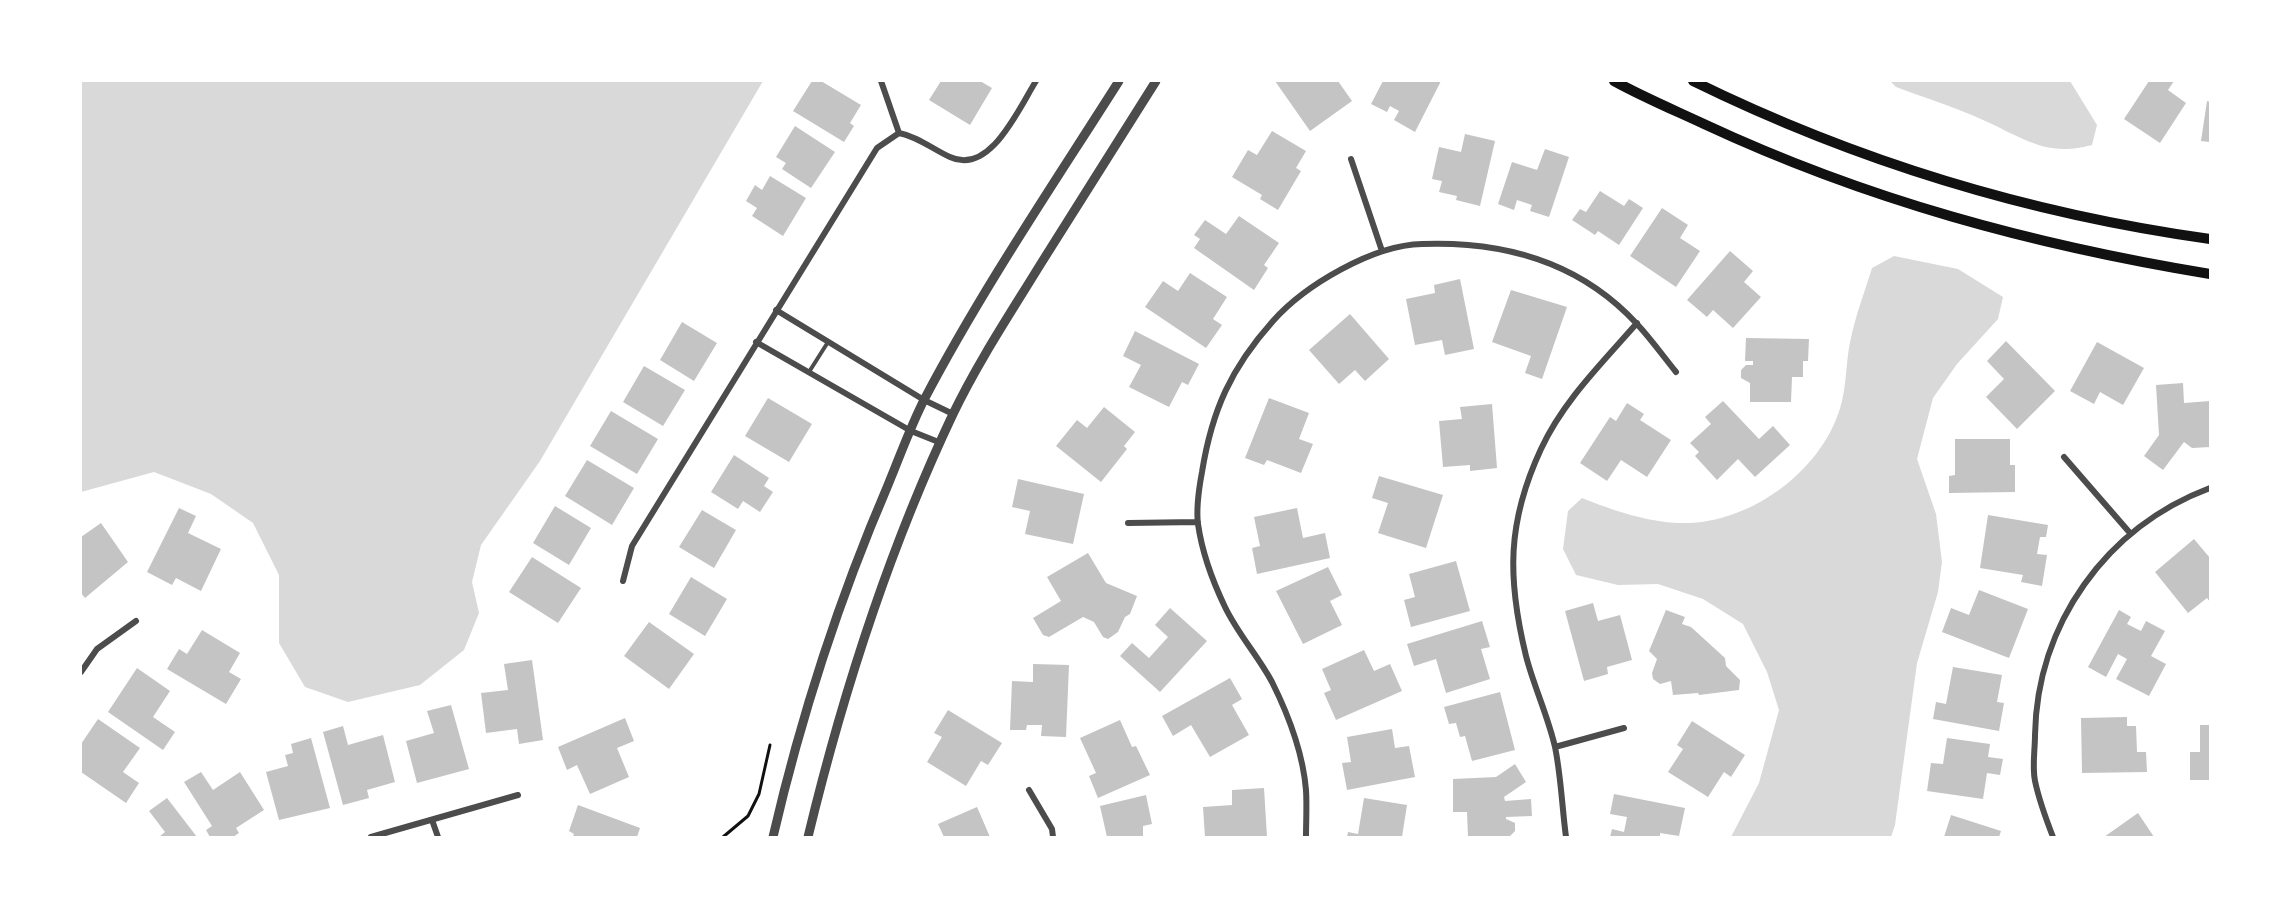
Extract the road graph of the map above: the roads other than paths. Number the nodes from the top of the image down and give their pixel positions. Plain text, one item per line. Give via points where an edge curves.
1 (881, 81) edge
2 (1036, 81) edge
3 (1119, 81) edge
4 (1156, 81) edge
5 (1614, 81) edge
6 (1693, 81) edge
7 (899, 133) junction
8 (1351, 159) dead end
9 (2210, 239) edge
10 (1382, 251) junction
11 (2210, 274) edge
12 (776, 310) junction
13 (1637, 323) junction
14 (756, 342) junction
15 (828, 342) junction
16 (809, 372) junction
17 (1676, 372) dead end
18 (924, 400) junction
19 (953, 414) junction
20 (911, 431) junction
21 (941, 443) junction
22 (2064, 457) dead end
23 (2210, 488) edge
24 (1198, 522) junction
25 (1128, 523) dead end
26 (2130, 533) junction
27 (623, 581) dead end
28 (136, 621) dead end
29 (81, 672) edge
30 (1624, 728) dead end
31 (1555, 747) junction
32 (1029, 790) dead end
33 (518, 795) dead end
34 (432, 820) junction
35 (371, 837) edge
36 (438, 837) edge
37 (773, 837) edge
38 (808, 837) edge
39 (1053, 837) edge
40 (1306, 837) edge
41 (1566, 837) edge
42 (2053, 837) edge

1 - 7 street
2 - 7 street via 993,149 974,160 952,158 915,137
3 - 18 street via 961,332
4 - 19 street via 988,348
5 - 11 main road via 1772,154 1931,212 2030,238
6 - 9 main road via 1758,113 1946,182 2041,207
7 - 12 street via 877,148
8 - 10 street
10 - 13 street via 1418,243 1473,244 1518,252 1566,268
10 - 24 street via 1329,277 1284,308 1251,345 1225,388 1208,433
12 - 14 street
12 - 15 street
13 - 17 street
13 - 31 street via 1574,395 1541,447 1518,508 1511,555 1516,605 1526,657
14 - 16 street
14 - 27 street via 632,546
15 - 16 lane
15 - 18 street
16 - 20 street
18 - 19 street
18 - 20 street
19 - 21 street
20 - 21 street
20 - 37 street via 830,632 794,749
21 - 38 street via 896,548 861,646
22 - 26 street
23 - 26 street via 2182,498
24 - 25 street
24 - 40 street via 1206,561 1226,609 1272,682 1294,737 1306,789
26 - 42 street via 2063,616 2042,670 2035,779
28 - 29 street via 97,649
30 - 31 street
31 - 41 street
32 - 39 street
33 - 34 street
34 - 35 street
34 - 36 street

